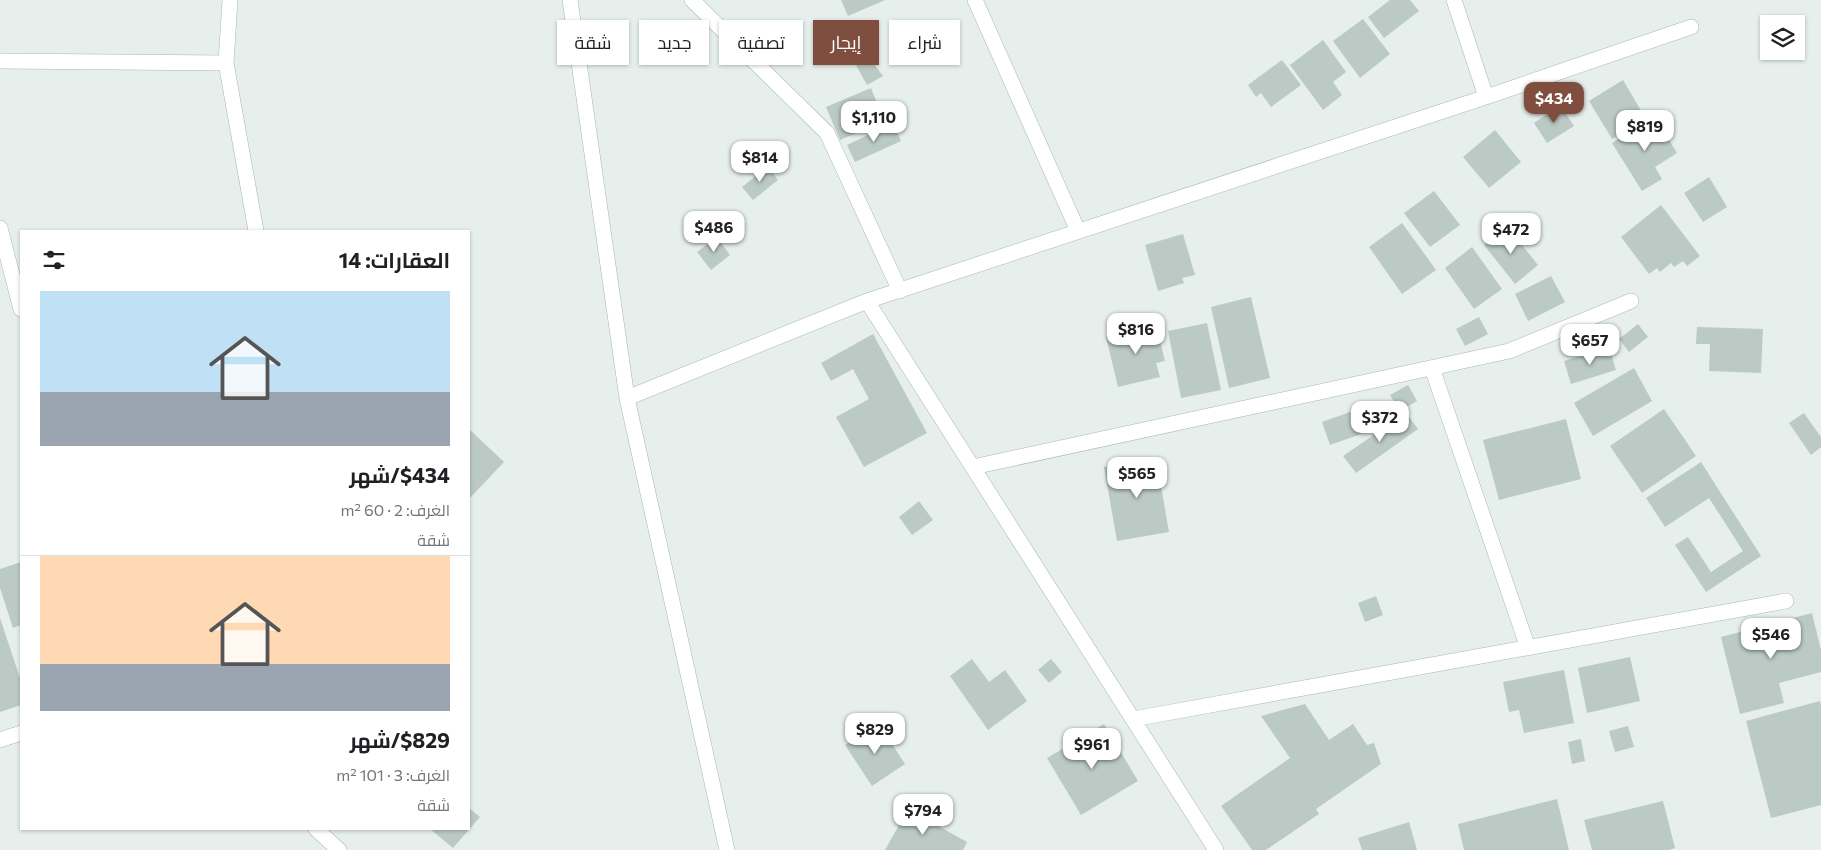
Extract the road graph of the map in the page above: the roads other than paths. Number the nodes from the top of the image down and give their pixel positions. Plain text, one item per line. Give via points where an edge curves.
1 (230, 0) edge
2 (570, 0) edge
3 (692, 0) edge
4 (975, 0) edge
5 (1454, 0) edge
6 (1691, 27) dead end
7 (0, 61) edge
8 (226, 63) junction
9 (1486, 97) junction
10 (0, 228) edge
11 (256, 230) edge
12 (1078, 231) junction
13 (900, 291) junction
14 (867, 301) junction
15 (1630, 301) dead end
16 (20, 305) edge
17 (1432, 368) junction
18 (627, 398) junction
19 (973, 467) junction
20 (1786, 601) dead end
21 (1528, 648) junction
22 (1133, 719) junction
23 (20, 733) edge
24 (0, 740) edge
25 (317, 830) edge
26 (339, 850) edge
27 (727, 850) edge
28 (1216, 850) edge

1 - 8 street
2 - 18 street
3 - 13 street via 827,133
4 - 12 street
5 - 9 street
6 - 9 street
7 - 8 street
8 - 11 street
9 - 12 street
10 - 16 street
12 - 13 street
13 - 14 street
14 - 18 street
14 - 19 street
15 - 17 street via 1509,351
17 - 19 street
17 - 21 street
18 - 27 street
19 - 22 street
20 - 21 street
21 - 22 street
22 - 28 street
23 - 24 street
25 - 26 street

